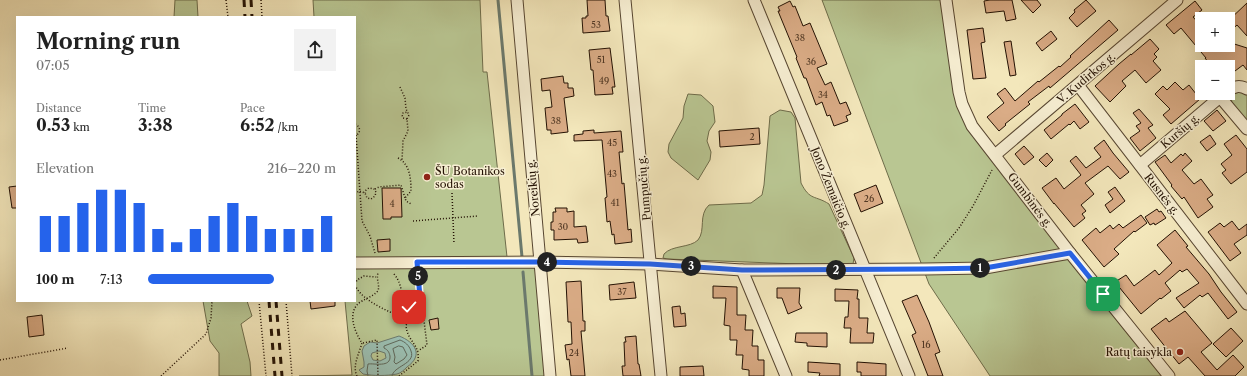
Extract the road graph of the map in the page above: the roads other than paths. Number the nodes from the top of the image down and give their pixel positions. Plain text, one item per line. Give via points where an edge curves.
1 (517, 0) edge
2 (625, 0) edge
3 (754, 0) edge
4 (946, 0) edge
5 (1177, 0) edge
6 (1078, 84) junction
7 (1235, 87) edge
8 (1247, 89) edge
9 (1217, 100) edge
10 (1228, 100) edge
11 (1247, 129) edge
12 (995, 155) junction
13 (1140, 165) junction
14 (1070, 253) junction
15 (539, 262) junction
16 (356, 263) edge
17 (650, 264) junction
18 (742, 270) junction
19 (865, 270) junction
20 (1247, 304) edge
21 (550, 376) edge
22 (661, 376) edge
23 (786, 376) edge
24 (909, 376) edge
25 (1169, 376) edge

1 - 15 street, Noreikių g.
2 - 17 street, Pumpučių g.
3 - 19 street, Jono Žemaičio g.
4 - 12 street, Gumbinės g. via 962,104 972,126
5 - 6 street, V. Kudirkos g.
6 - 12 street, V. Kudirkos g.
6 - 13 street, Rusnės g.
7 - 8 street
9 - 13 street, Kuršių g.
10 - 11 street
12 - 14 street, Gumbinės g.
13 - 20 street, Rusnės g.
14 - 19 street via 985,268
14 - 25 street, Gumbinės g.
15 - 16 street via 417,262 381,267
15 - 17 street
15 - 21 street, Noreikių g.
17 - 18 street
17 - 22 street, Pumpučių g.
18 - 19 street
18 - 23 street
19 - 24 street, Jono Žemaičio g.

